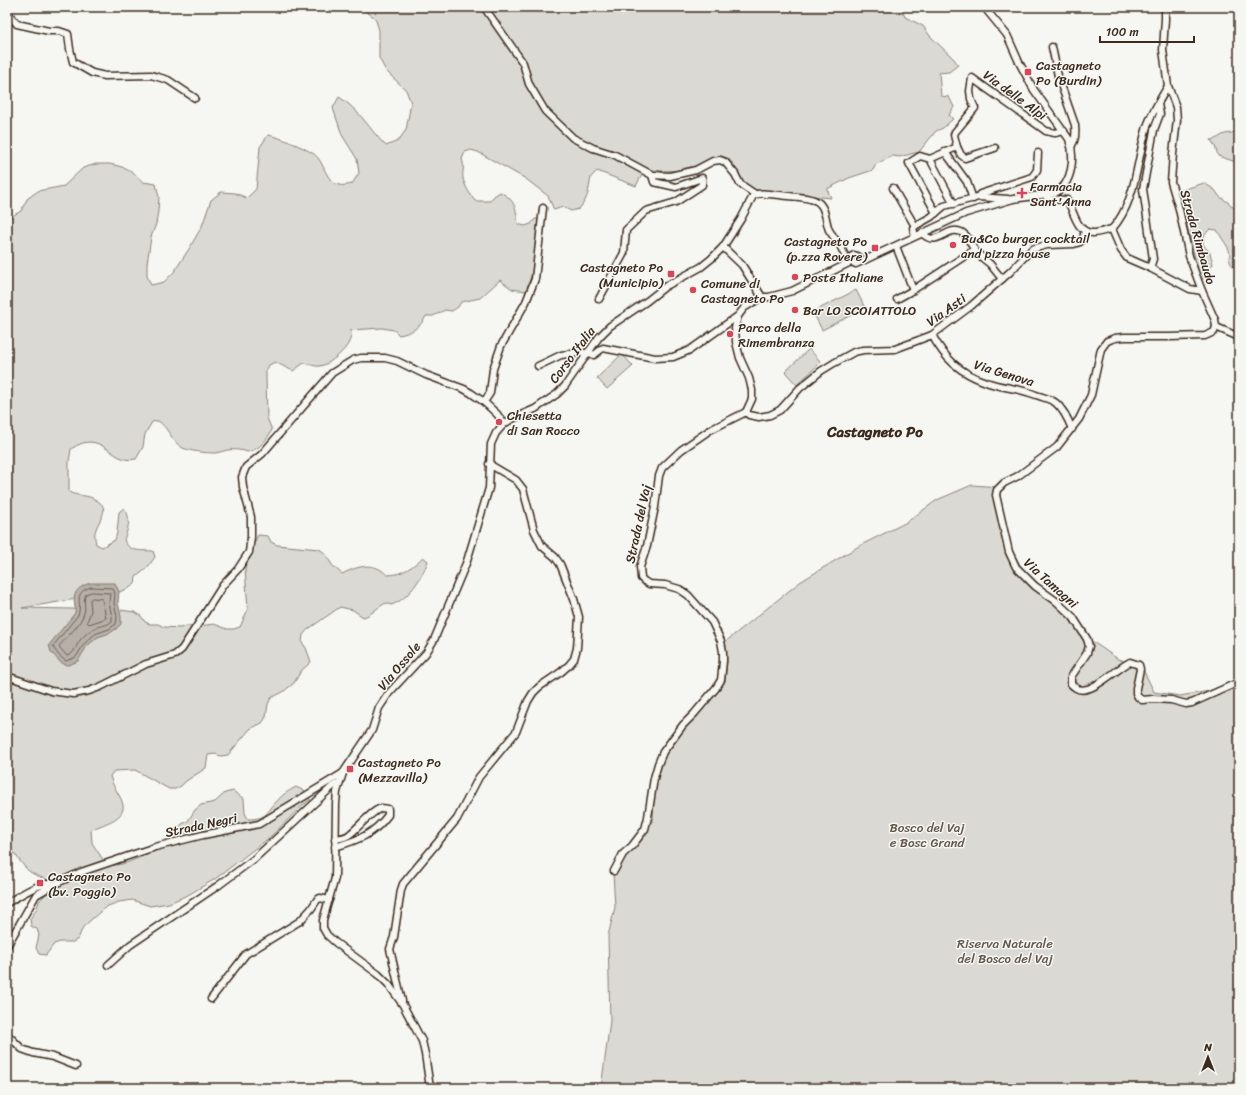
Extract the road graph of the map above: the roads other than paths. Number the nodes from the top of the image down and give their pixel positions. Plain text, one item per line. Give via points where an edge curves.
1 (484, 7) edge
2 (984, 7) edge
3 (1163, 7) edge
4 (7, 12) edge
5 (1052, 47) dead end
6 (1168, 86) junction
7 (195, 98) dead end
8 (1158, 104) junction
9 (1064, 131) junction
10 (1072, 145) junction
11 (957, 147) junction
12 (995, 148) dead end
13 (945, 152) junction
14 (1038, 153) dead end
15 (930, 159) junction
16 (652, 175) junction
17 (893, 188) dead end
18 (755, 194) junction
19 (1046, 194) junction
20 (975, 198) junction
21 (1013, 199) junction
22 (954, 204) junction
23 (543, 208) dead end
24 (936, 213) junction
25 (915, 226) junction
26 (1112, 229) junction
27 (1085, 231) junction
28 (922, 233) junction
29 (915, 236) junction
30 (896, 246) junction
31 (723, 247) junction
32 (974, 250) junction
33 (854, 259) junction
34 (1150, 268) junction
35 (1002, 279) junction
36 (913, 290) junction
37 (1202, 291) junction
38 (762, 297) junction
39 (599, 299) dead end
40 (897, 299) dead end
41 (738, 316) junction
42 (1216, 327) junction
43 (932, 335) junction
44 (1239, 337) edge
45 (587, 352) junction
46 (538, 366) dead end
47 (484, 402) junction
48 (746, 412) junction
49 (504, 424) junction
50 (1072, 429) junction
51 (489, 464) junction
52 (7, 676) edge
53 (1239, 682) edge
54 (343, 773) junction
55 (340, 782) junction
56 (335, 839) junction
57 (335, 847) junction
58 (614, 871) dead end
59 (55, 884) junction
60 (329, 900) junction
61 (7, 903) edge
62 (7, 946) edge
63 (108, 965) dead end
64 (210, 999) dead end
65 (404, 1005) junction
66 (7, 1036) edge
67 (76, 1066) dead end
68 (430, 1088) edge

1 - 16 street via 523,64 530,84 545,111 573,138 592,148 615,155
2 - 9 street via 1007,35 1034,90
3 - 6 street, Strada Rimbaudo via 1163,50
4 - 7 street via 17,24 68,34 74,62 92,73 105,76 151,75 168,80
5 - 10 street via 1058,76 1075,125 1076,132
6 - 8 street
6 - 37 street, Strada Rimbaudo via 1176,107 1177,120 1171,182 1189,256
8 - 26 street via 1146,130 1135,184 1123,214
8 - 34 street via 1160,114 1154,130 1142,189 1152,259
9 - 10 street
9 - 11 street, Via delle Alpi via 1046,131 972,78 970,91 975,108 955,132
10 - 19 street via 1072,166 1064,187 1055,193
11 - 12 street via 965,158
11 - 13 street
13 - 15 street
13 - 20 street via 967,182
14 - 20 street via 1036,170 1032,177 980,194
15 - 22 street
15 - 24 street via 920,156 910,162
16 - 18 street via 677,175 720,160 725,162 740,184
16 - 39 street via 654,182 676,187 702,178 702,185 676,202 646,211 626,230 624,253
17 - 25 street
18 - 31 street, Corso Italia
18 - 33 street via 815,200 821,205 830,230 842,250
19 - 21 street
19 - 27 street via 1047,199 1066,200 1080,227
20 - 21 street
20 - 22 street
21 - 28 street via 966,213
22 - 24 street via 944,206
23 - 47 street via 534,279 526,302 501,346 493,369 490,393
24 - 25 street
25 - 29 street
26 - 27 street via 1092,233
26 - 34 street via 1127,258
27 - 35 street, Via Asti via 1080,242 1032,249
28 - 29 street
28 - 32 street via 927,239 933,240 955,230 960,231 966,235
29 - 30 street
30 - 33 street via 862,261
30 - 36 street
31 - 38 street via 742,265
31 - 45 street, Corso Italia via 701,267 666,286 610,326
32 - 35 street
32 - 36 street
33 - 38 street via 792,291
34 - 37 street via 1190,289
35 - 43 street, Via Asti
36 - 40 street
37 - 42 street, Strada Rimbaudo
38 - 41 street via 744,308
41 - 45 street via 690,350 673,357 655,358 603,348 594,355
41 - 48 street via 735,328 736,342 752,390 752,399
42 - 44 street
42 - 50 street via 1214,332 1205,336 1124,337 1107,341 1100,349 1091,395
43 - 48 street, Via Asti via 895,349 854,352 821,371 775,413 759,417
43 - 50 street, Via Genova via 948,359 966,373 986,382 1028,392 1055,402 1066,415
45 - 46 street via 561,355
45 - 49 street, Corso Italia via 557,394
47 - 49 street
47 - 52 street via 464,389 438,380 397,360 353,360 332,373 262,454 246,467 242,482 251,517 249,552 182,649 175,655 146,664 100,688 73,694 51,691
48 - 58 street, Strada del Vaj via 710,430 681,450 662,468 659,476 647,546 640,567 641,578 649,584 679,589 698,605 718,633 723,652 723,665 721,680 716,688 663,752 654,778 645,829 623,854
49 - 51 street, Via Ossole via 491,444
50 - 53 street, Via Tamagni via 1057,446 1018,476 1004,483 996,495 1009,552 1016,567 1072,617 1087,639 1089,646 1071,677 1071,684 1083,690 1092,687 1130,662 1139,665 1140,669 1136,688 1138,697 1142,700 1172,700 1186,704
51 - 54 street, Via Ossole via 489,488 467,561 434,640 426,653 389,693 379,708 372,730
51 - 65 street via 516,480 524,489 534,530 542,546 560,564 579,617 577,648 569,665 533,693 516,732 479,777 457,819 403,884 390,949
54 - 55 street, Via Ossole
54 - 59 street, Strada Negri via 259,824 155,847 81,872
55 - 56 street, Via Ossole via 337,792
55 - 63 street via 254,859 130,945
56 - 57 street, Via Ossole
56 - 57 street via 350,834 378,810 388,809 388,815 384,820 366,836
57 - 60 street, Via Ossole via 335,878
59 - 61 street, Strada Negri via 47,883
59 - 62 street, Strada Negri via 36,895
60 - 64 street via 320,898 300,921 246,954
60 - 65 street, Via Ossole via 323,920 323,928 327,934 378,974
65 - 68 street via 422,1041
66 - 67 street via 22,1049

